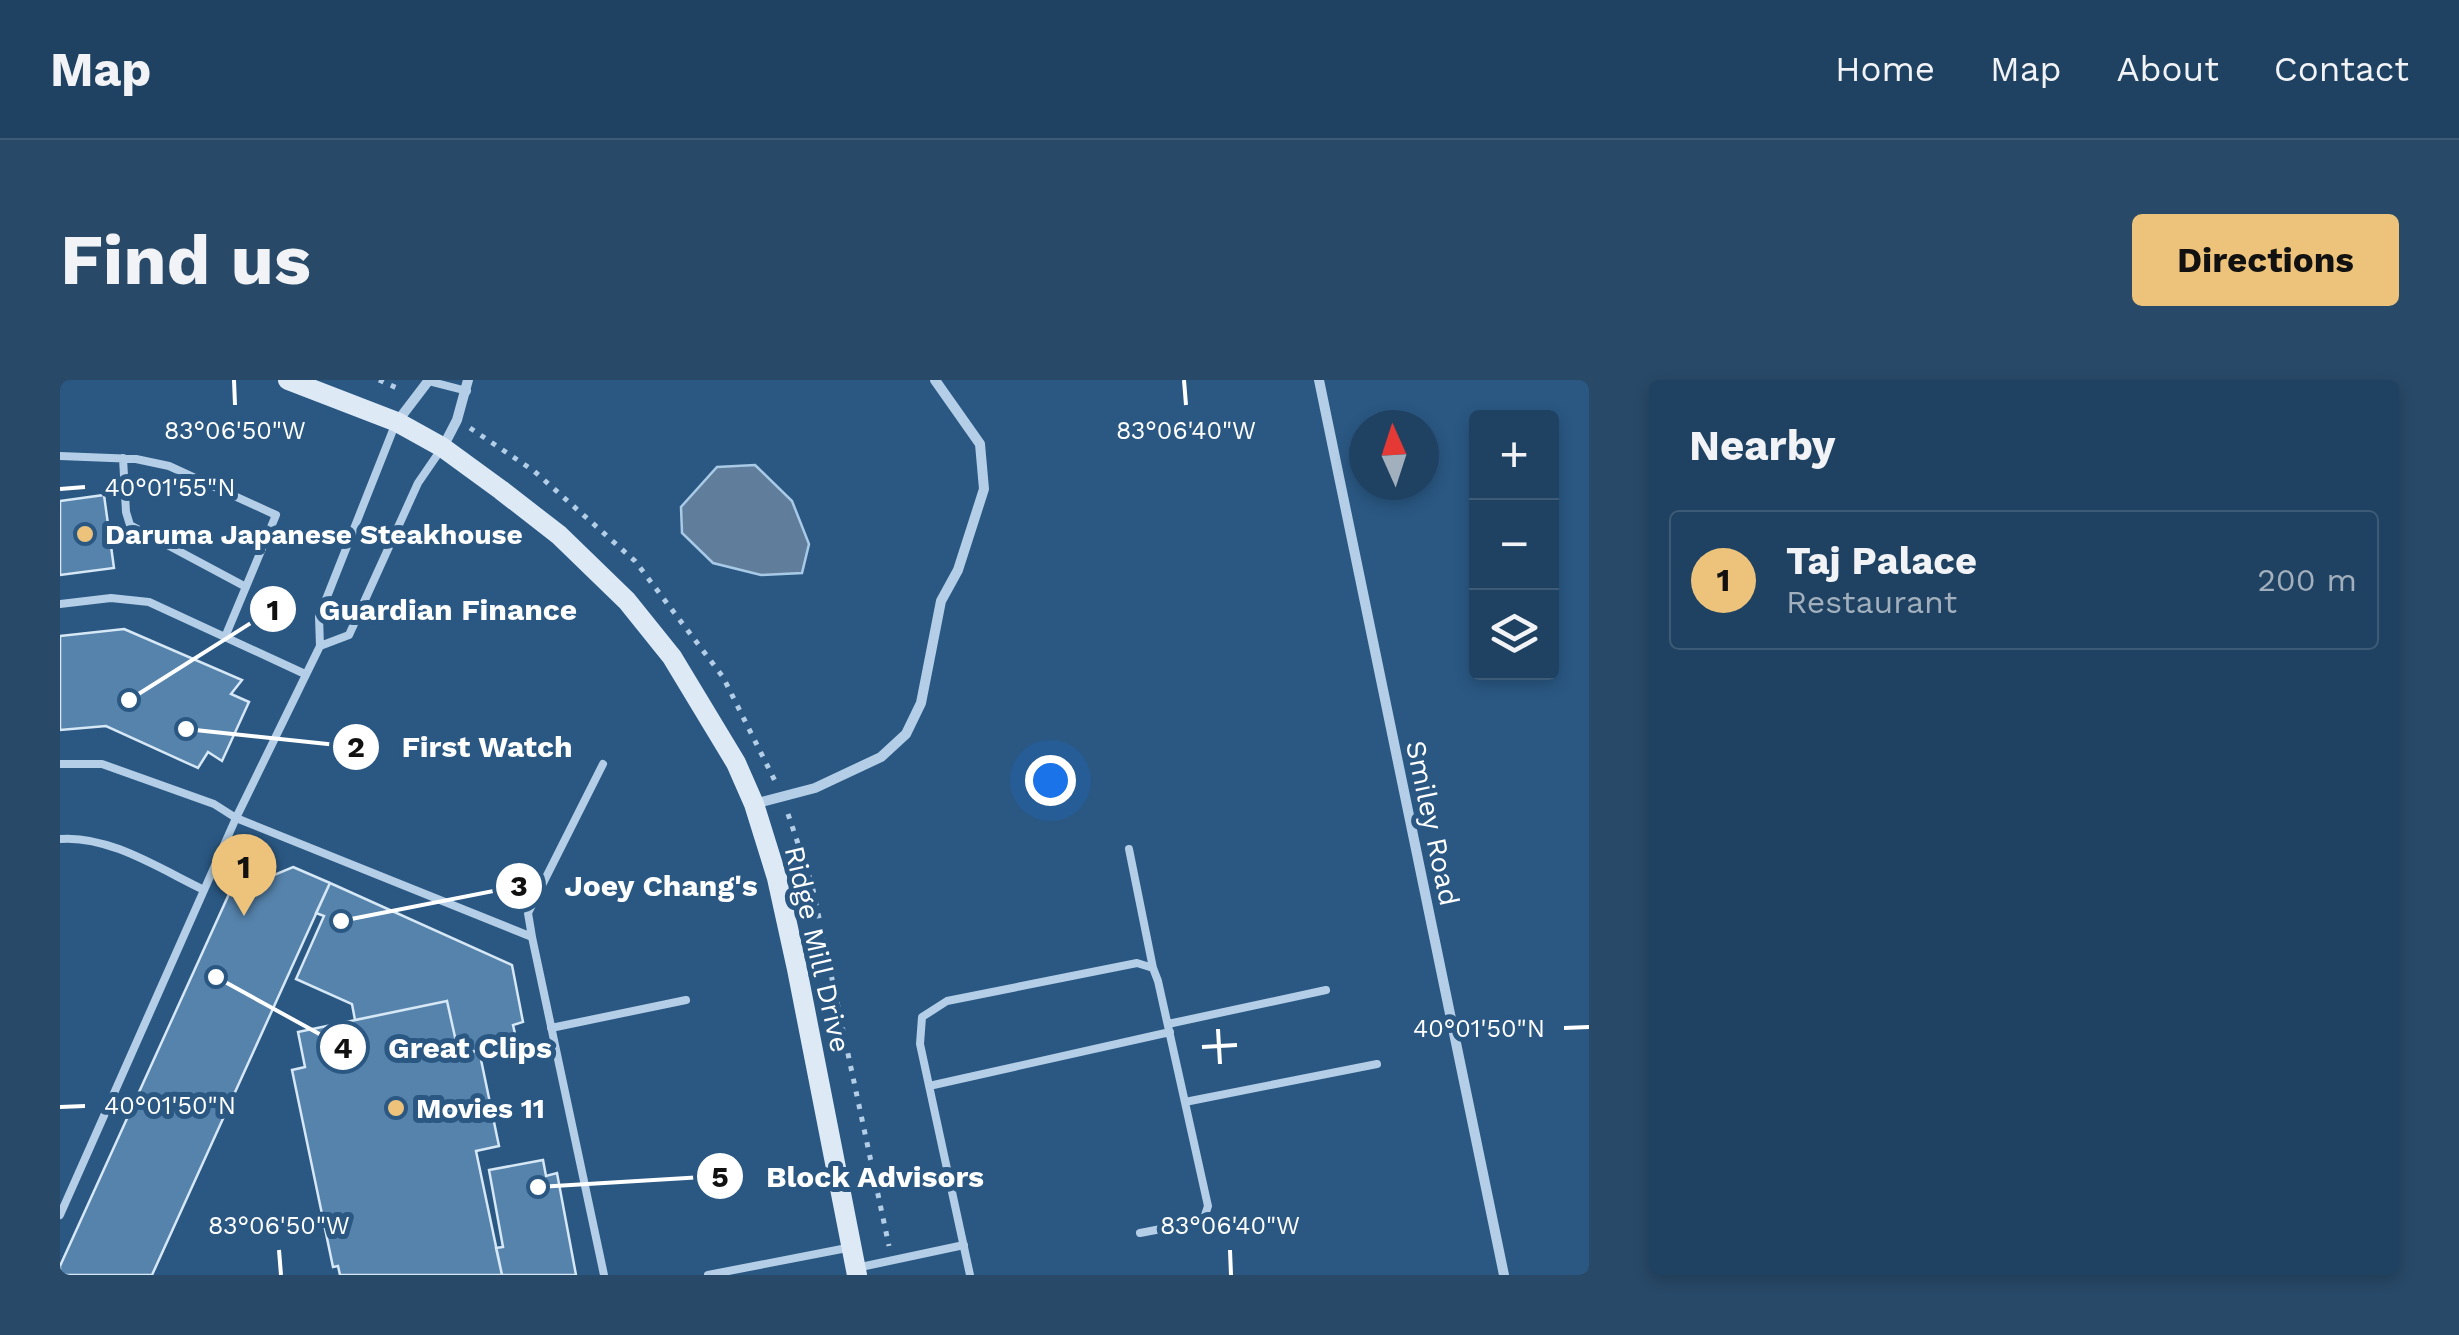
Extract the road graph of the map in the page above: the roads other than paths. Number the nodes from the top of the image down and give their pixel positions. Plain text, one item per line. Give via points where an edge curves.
1 (288, 380) edge
2 (934, 380) edge
3 (1319, 380) edge
4 (428, 381) edge
5 (468, 386) edge
6 (396, 422) junction
7 (442, 448) junction
8 (60, 456) edge
9 (122, 458) junction
10 (246, 587) junction
11 (60, 604) edge
12 (226, 637) junction
13 (320, 646) junction
14 (305, 674) junction
15 (60, 764) edge
16 (603, 764) dead end
17 (754, 804) junction
18 (236, 818) junction
19 (60, 839) edge
20 (1129, 849) dead end
21 (204, 890) junction
22 (532, 937) junction
23 (1153, 968) junction
24 (1326, 990) dead end
25 (686, 1000) dead end
26 (551, 1028) junction
27 (1169, 1028) junction
28 (1377, 1064) dead end
29 (929, 1086) junction
30 (1185, 1102) junction
31 (60, 1215) edge
32 (1140, 1233) dead end
33 (964, 1246) junction
34 (855, 1264) edge
35 (604, 1275) edge
36 (708, 1275) edge
37 (970, 1275) edge
38 (1504, 1275) edge

1 - 6 main road, Ridge Mill Drive
2 - 17 street via 980,444 984,489 941,601 921,703 906,734 881,758 815,788
3 - 38 street, Smiley Road
4 - 5 lane
4 - 6 street
5 - 7 street
6 - 7 main road, Ridge Mill Drive
6 - 13 lane via 320,617
7 - 13 lane via 418,483 349,635
7 - 17 main road, Ridge Mill Drive via 559,535 627,601 681,671
8 - 9 lane
9 - 10 lane via 130,525
9 - 10 lane via 169,466 276,516
10 - 12 lane
11 - 12 lane via 149,602
12 - 14 lane
13 - 14 lane
14 - 18 lane
15 - 18 lane via 102,764
16 - 22 lane via 528,913
17 - 34 main road, Ridge Mill Drive via 788,924
18 - 21 lane
18 - 22 lane
19 - 21 lane via 102,842
20 - 23 lane
21 - 31 lane
22 - 26 lane
23 - 27 lane
23 - 29 lane via 1137,962 947,1001 922,1016
24 - 27 lane
25 - 26 lane
26 - 35 lane
27 - 29 lane
27 - 30 lane
28 - 30 lane
29 - 33 lane
30 - 32 lane via 1208,1206 1202,1221
33 - 34 lane
33 - 37 lane
34 - 36 lane

